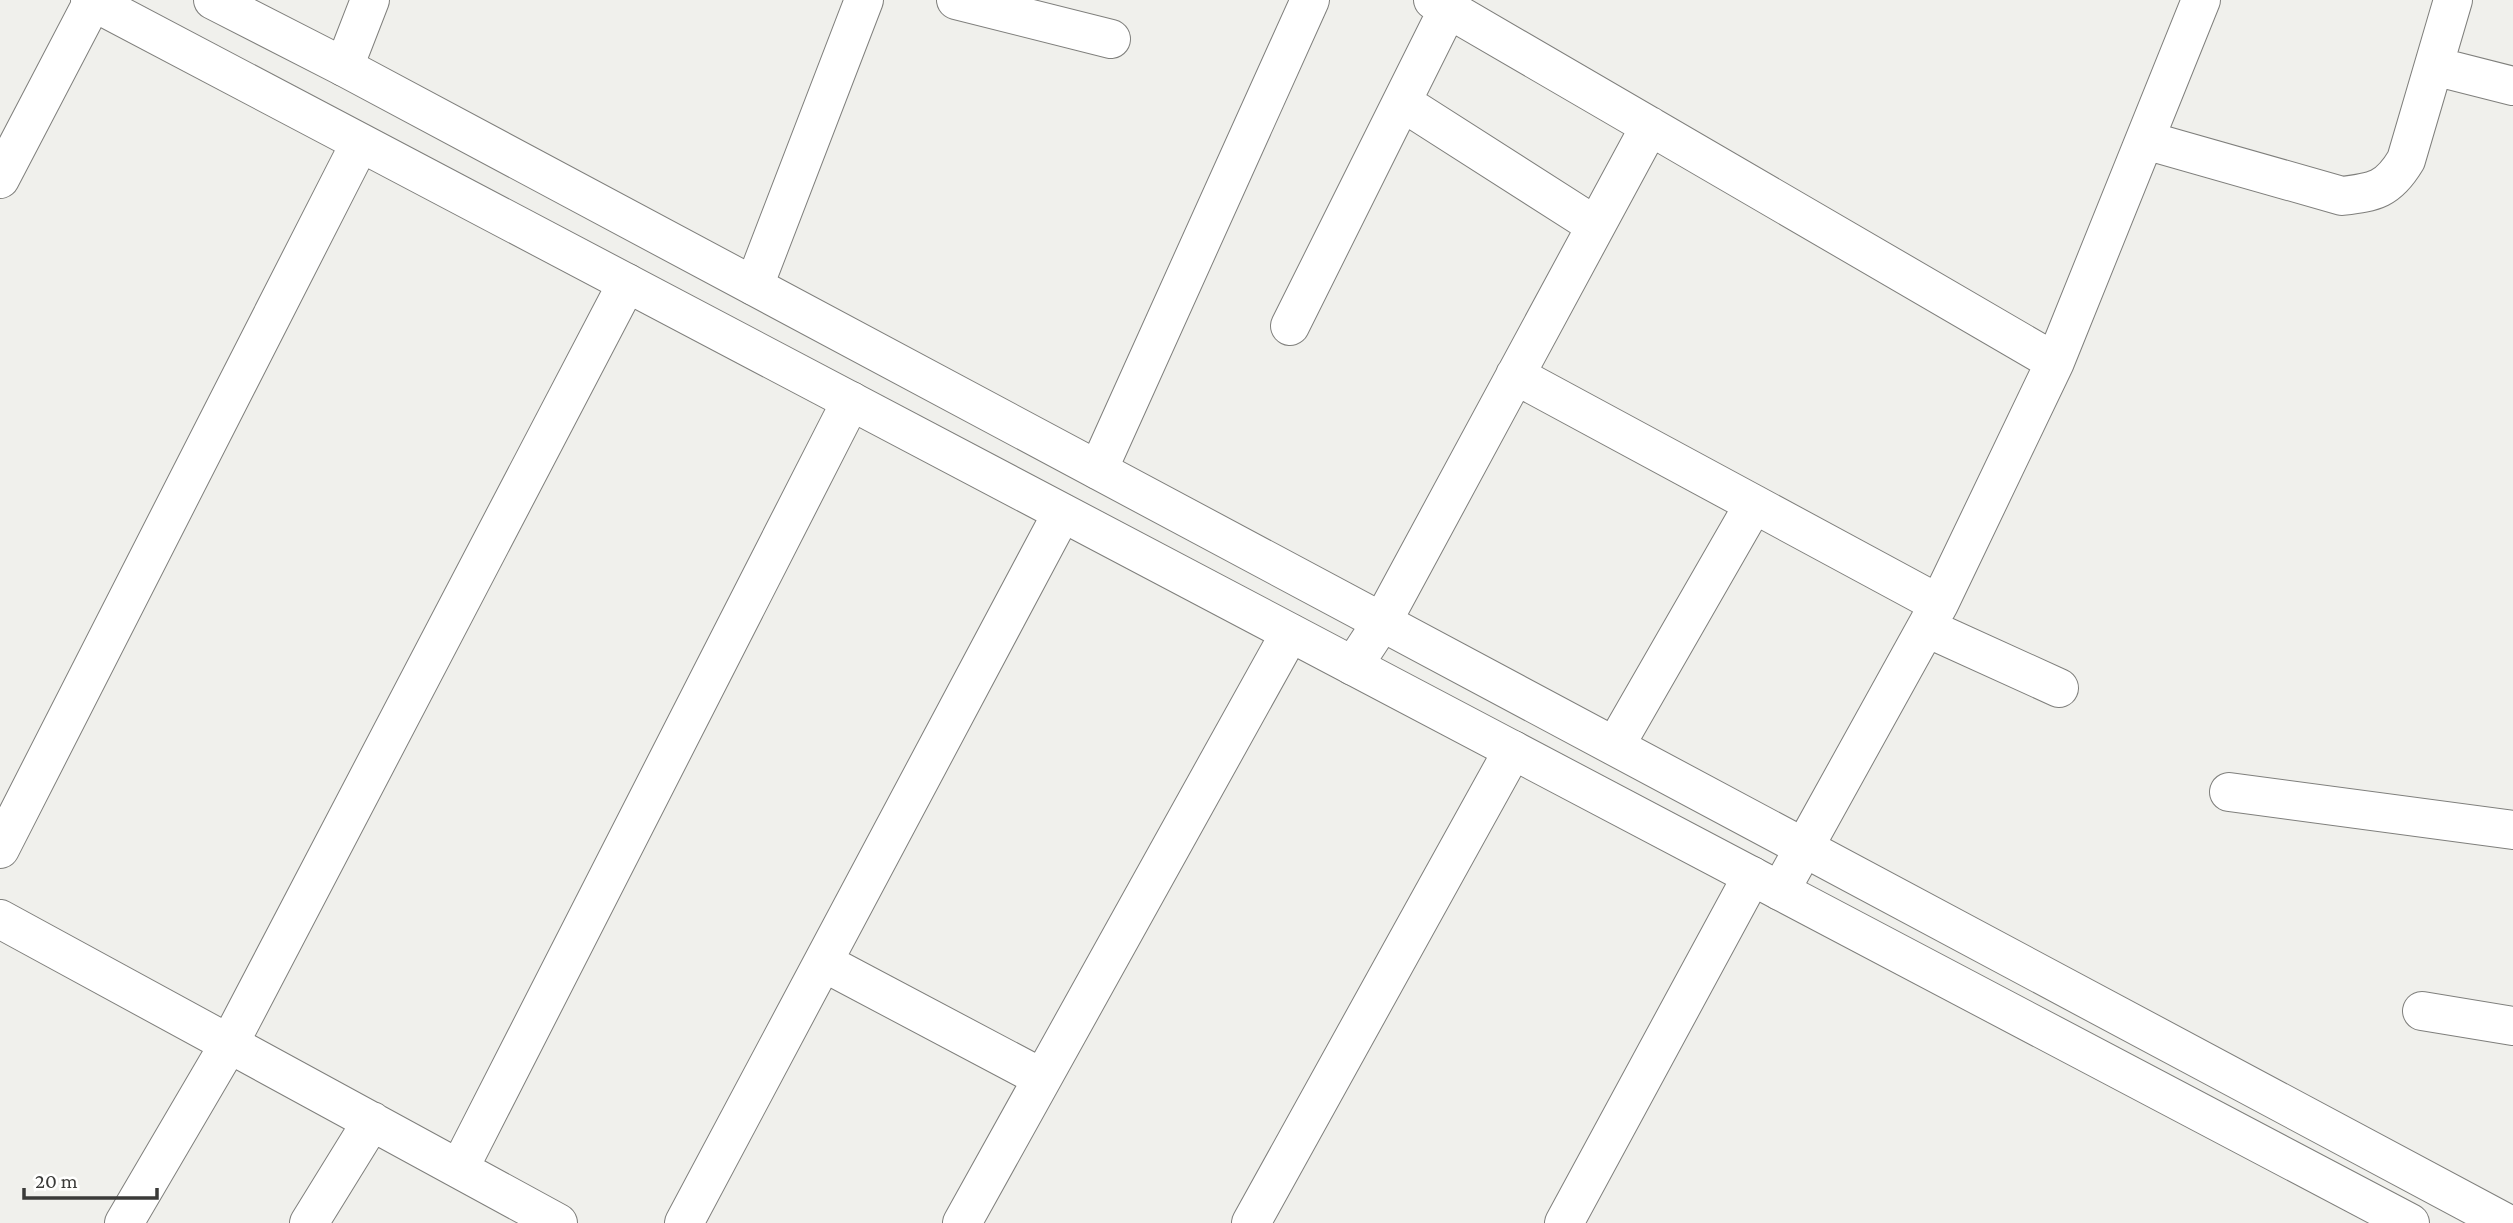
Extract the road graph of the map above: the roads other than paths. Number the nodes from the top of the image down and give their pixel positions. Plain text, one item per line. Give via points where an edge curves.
1 (213, 0) edge
2 (370, 0) edge
3 (864, 0) edge
4 (956, 0) edge
5 (1310, 0) edge
6 (2201, 0) edge
7 (2453, 0) edge
8 (91, 1) edge
9 (1440, 4) edge
10 (1111, 39) dead end
11 (2434, 66) junction
12 (344, 67) junction
13 (2513, 86) edge
14 (1402, 102) junction
15 (1650, 126) junction
16 (2145, 140) junction
17 (360, 143) junction
18 (0, 179) edge
19 (1596, 226) junction
20 (626, 283) junction
21 (754, 286) junction
22 (1290, 326) dead end
23 (2055, 362) junction
24 (1515, 375) junction
25 (851, 401) junction
26 (1098, 470) junction
27 (1754, 504) junction
28 (1062, 513) junction
29 (1933, 616) junction
30 (1382, 622) junction
31 (1290, 633) junction
32 (1353, 666) junction
33 (2059, 688) dead end
34 (1615, 746) junction
35 (1513, 750) junction
36 (2229, 792) dead end
37 (2513, 830) edge
38 (1805, 848) junction
39 (0, 849) edge
40 (1766, 884) junction
41 (0, 919) edge
42 (823, 962) junction
43 (2422, 1012) dead end
44 (2513, 1026) edge
45 (229, 1044) junction
46 (1042, 1078) junction
47 (372, 1122) junction
48 (459, 1169) junction
49 (124, 1223) edge
50 (309, 1223) edge
51 (558, 1223) edge
52 (684, 1223) edge
53 (962, 1223) edge
54 (1251, 1223) edge
55 (1564, 1223) edge
56 (2410, 1223) edge
57 (2506, 1223) edge

1 - 12 street
2 - 12 street
3 - 21 street
4 - 10 street
5 - 26 street
6 - 16 street
7 - 11 street
8 - 17 street
8 - 18 street
9 - 14 street
9 - 15 street
11 - 13 street
11 - 16 street via 2406,160 2394,180 2373,192 2342,196
12 - 21 street
14 - 19 street
14 - 22 street
15 - 19 street
15 - 23 street
16 - 23 street
17 - 20 street
17 - 39 street
19 - 24 street
20 - 25 street
20 - 45 street
21 - 26 street
23 - 29 street
24 - 27 street
24 - 30 street
25 - 28 street
25 - 48 street
26 - 30 street
27 - 29 street
27 - 34 street
28 - 31 street
28 - 42 street
29 - 33 street
29 - 38 street
30 - 32 street
30 - 34 street
31 - 32 street
31 - 46 street
32 - 35 street
34 - 38 street
35 - 40 street
35 - 54 street
36 - 37 street
38 - 40 street
38 - 57 street
40 - 55 street
40 - 56 street
41 - 45 street
42 - 46 street
42 - 52 street
43 - 44 street
45 - 47 street
45 - 49 street
46 - 53 street
47 - 48 street
47 - 50 street
48 - 51 street

